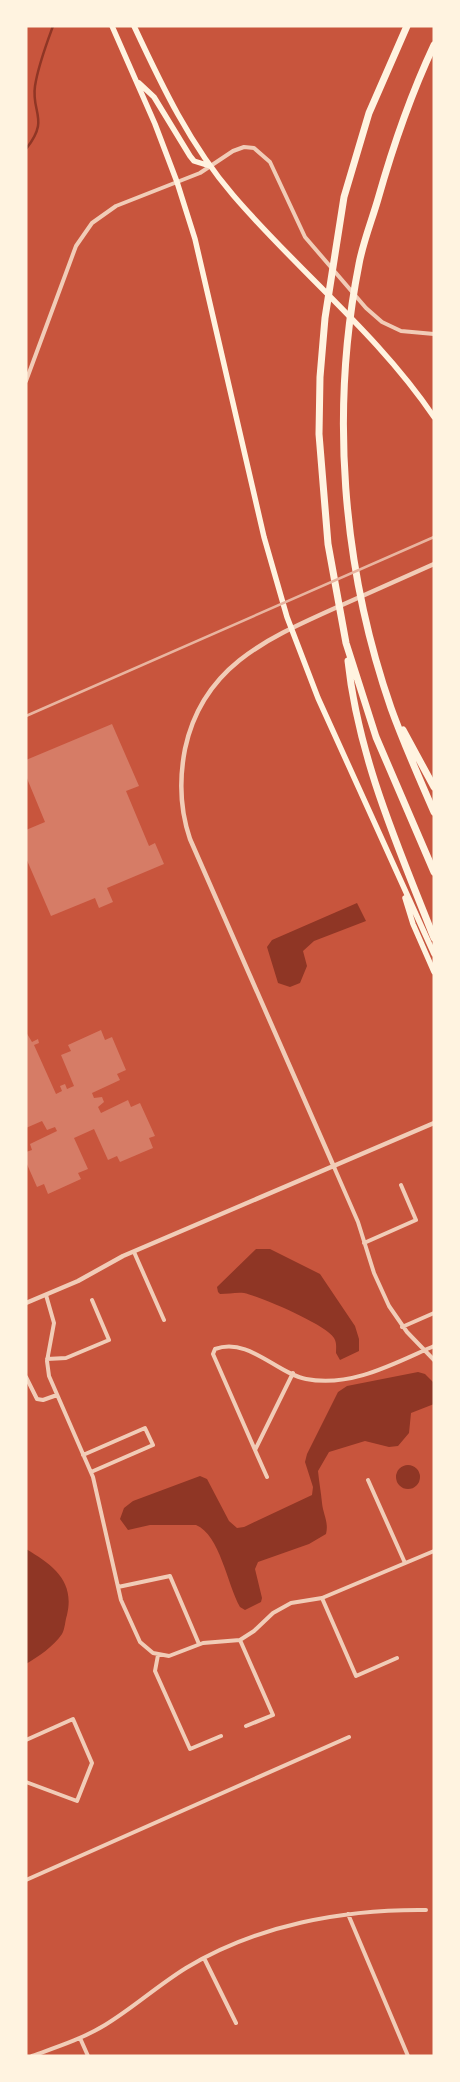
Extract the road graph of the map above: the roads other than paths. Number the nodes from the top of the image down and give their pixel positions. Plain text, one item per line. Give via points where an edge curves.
1 (112, 26) edge
2 (134, 26) edge
3 (406, 26) edge
4 (434, 45) edge
5 (136, 79) junction
6 (211, 166) junction
7 (177, 182) junction
8 (434, 334) edge
9 (26, 381) edge
10 (434, 417) edge
11 (434, 564) edge
12 (346, 643) junction
13 (391, 707) junction
14 (434, 787) edge
15 (434, 812) edge
16 (396, 872) junction
17 (434, 872) edge
18 (434, 938) edge
19 (434, 954) edge
20 (434, 972) edge
21 (434, 1123) edge
22 (334, 1167) junction
23 (401, 1185) dead end
24 (364, 1243) junction
25 (134, 1252) junction
26 (46, 1295) junction
27 (92, 1300) dead end
28 (26, 1303) edge
29 (434, 1313) edge
30 (164, 1320) dead end
31 (402, 1327) junction
32 (434, 1346) edge
33 (424, 1350) junction
34 (47, 1359) junction
35 (434, 1360) edge
36 (293, 1373) junction
37 (26, 1377) edge
38 (57, 1394) junction
39 (255, 1450) junction
40 (84, 1455) junction
41 (91, 1472) junction
42 (267, 1477) dead end
43 (368, 1480) dead end
44 (434, 1551) edge
45 (405, 1563) junction
46 (118, 1587) junction
47 (322, 1598) junction
48 (240, 1640) junction
49 (199, 1644) junction
50 (158, 1655) junction
51 (396, 1658) dead end
52 (246, 1726) dead end
53 (221, 1736) dead end
54 (349, 1737) dead end
55 (26, 1740) edge
56 (26, 1782) edge
57 (26, 1880) edge
58 (426, 1910) dead end
59 (348, 1914) junction
60 (204, 1958) junction
61 (236, 2023) dead end
62 (80, 2038) junction
63 (32, 2056) edge
64 (88, 2056) edge
65 (408, 2056) edge

1 - 5 main road
2 - 6 main road via 177,114
3 - 12 highway via 366,124 344,197 324,335 319,434 328,544
4 - 13 highway via 406,111 359,261 347,352 343,432 351,534 370,634
5 - 6 main road via 154,97 194,161
5 - 7 main road
6 - 7 street
6 - 8 street via 238,148 259,151 273,166 310,245 355,297 390,326 414,333
6 - 10 main road via 263,228 410,383
7 - 9 street via 112,208 84,232 74,249
7 - 16 main road via 211,304 274,573 304,661
11 - 22 street via 279,633 244,655 224,674 202,705 189,733 183,760 182,810 190,839
12 - 17 highway via 376,737
12 - 18 highway via 352,697 369,758 389,823
13 - 14 highway
13 - 15 highway
16 - 19 main road
16 - 20 main road via 412,924
21 - 22 street
22 - 24 street
22 - 25 street
23 - 24 street via 416,1220
24 - 31 street via 382,1292
25 - 26 street
25 - 30 street
26 - 28 street
26 - 34 street via 54,1323
27 - 34 street via 109,1340 66,1358
29 - 31 street
31 - 33 street
32 - 33 street
33 - 35 street
33 - 36 street via 389,1367 352,1377 309,1380
34 - 38 street via 48,1372
36 - 39 street
36 - 39 street via 240,1347 228,1346 213,1351
37 - 38 street via 37,1399
38 - 40 street
39 - 42 street
40 - 41 street
40 - 41 street via 146,1428 153,1445
41 - 46 street
43 - 45 street
44 - 45 street
45 - 47 street
46 - 49 street via 170,1576
46 - 50 street via 140,1642
47 - 48 street via 302,1599 283,1606
47 - 51 street via 356,1676
48 - 49 street
48 - 52 street via 273,1715
49 - 50 street via 172,1655
50 - 53 street via 155,1671 190,1749
54 - 57 street
55 - 56 street via 73,1719 92,1763 78,1801
58 - 59 street
59 - 60 street via 263,1933
59 - 65 street
60 - 61 street
60 - 62 street via 176,1974 113,2020
62 - 63 street
62 - 64 street

